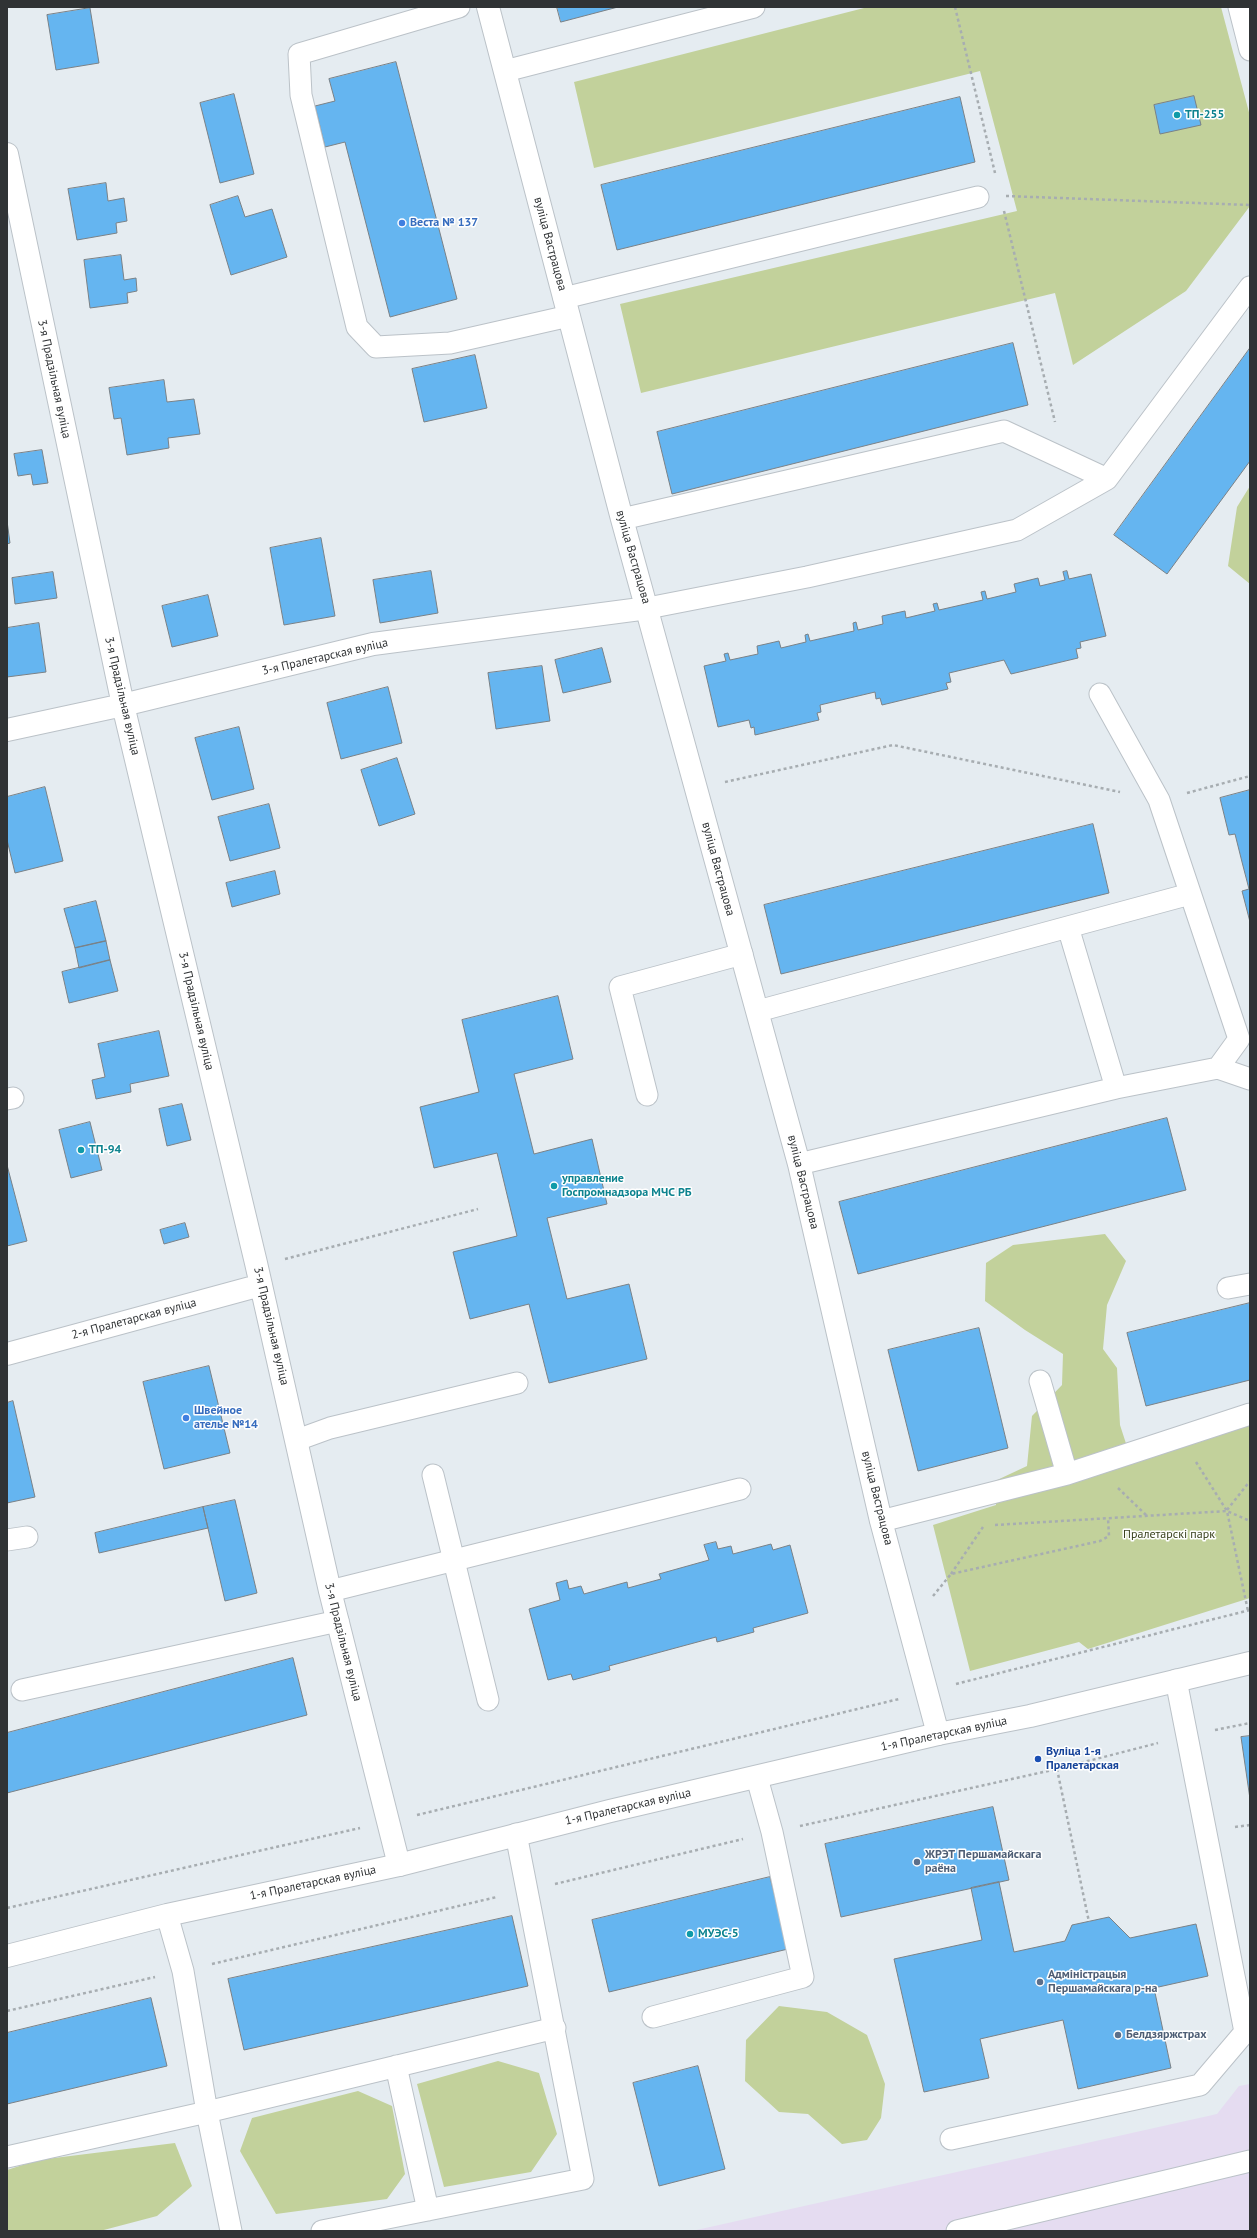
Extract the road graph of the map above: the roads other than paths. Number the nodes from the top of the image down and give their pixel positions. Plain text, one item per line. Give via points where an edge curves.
1 (459, 7) edge
2 (488, 7) edge
3 (754, 7) edge
4 (1239, 7) edge
5 (1250, 50) edge
6 (505, 71) junction
7 (7, 154) edge
8 (978, 197) road end
9 (1250, 287) edge
10 (566, 307) junction
11 (1107, 479) junction
12 (622, 519) junction
13 (648, 608) junction
14 (1100, 694) dead end
15 (122, 705) junction
16 (7, 730) edge
17 (1190, 894) junction
18 (1068, 928) junction
19 (742, 954) junction
20 (758, 1011) junction
21 (1218, 1068) junction
22 (1250, 1079) edge
23 (1116, 1088) junction
24 (648, 1095) dead end
25 (800, 1164) junction
26 (1250, 1284) edge
27 (261, 1285) junction
28 (1228, 1288) dead end
29 (7, 1354) edge
30 (1040, 1381) dead end
31 (517, 1383) dead end
32 (1250, 1414) edge
33 (297, 1440) junction
34 (1068, 1474) junction
35 (433, 1475) dead end
36 (740, 1489) dead end
37 (882, 1521) junction
38 (454, 1561) junction
39 (330, 1591) junction
40 (338, 1621) junction
41 (1250, 1663) edge
42 (1176, 1680) junction
43 (22, 1690) dead end
44 (488, 1700) dead end
45 (938, 1734) junction
46 (757, 1778) junction
47 (516, 1834) junction
48 (399, 1865) junction
49 (167, 1915) junction
50 (7, 1956) edge
51 (653, 2017) dead end
52 (554, 2028) junction
53 (1247, 2031) edge
54 (396, 2066) junction
55 (207, 2112) junction
56 (951, 2139) dead end
57 (7, 2158) edge
58 (1250, 2161) edge
59 (428, 2210) junction
60 (231, 2231) edge
61 (322, 2231) edge
62 (957, 2231) edge

1 - 10 lane via 299,54 300,95 357,327 376,347 450,343
2 - 6 street, вуліца Вастрацова
3 - 6 lane
4 - 5 lane
6 - 10 street, вуліца Вастрацова
7 - 15 street, 3-я Прадзільная вуліца
8 - 10 lane
9 - 11 lane
10 - 12 street, вуліца Вастрацова
11 - 12 lane via 1004,432
11 - 13 lane via 1016,530 807,577
12 - 13 street, вуліца Вастрацова
13 - 15 street, 3-я Пралетарская вуліца via 372,644
13 - 19 street, вуліца Вастрацова
14 - 17 lane via 1159,800
15 - 16 street, 3-я Пралетарская вуліца
15 - 27 street, 3-я Прадзільная вуліца
17 - 18 lane
17 - 21 lane via 1239,1039
18 - 20 lane
18 - 23 lane
19 - 20 street, вуліца Вастрацова
19 - 24 lane via 620,986
20 - 25 street, вуліца Вастрацова
21 - 22 lane
21 - 23 lane
23 - 25 lane
25 - 37 street, вуліца Вастрацова
26 - 28 lane
27 - 29 street, 2-я Пралетарская вуліца
27 - 33 street, 3-я Прадзільная вуліца
30 - 34 lane
31 - 33 lane via 330,1428
32 - 34 lane
33 - 39 street, 3-я Прадзільная вуліца
34 - 37 lane
35 - 38 lane
36 - 38 lane
37 - 45 street, вуліца Вастрацова
38 - 39 lane
38 - 44 lane
39 - 40 street, 3-я Прадзільная вуліца
40 - 43 lane
40 - 48 street, 3-я Прадзільная вуліца
41 - 42 street, 1-я Пралетарская вуліца
42 - 45 street, 1-я Пралетарская вуліца via 1030,1716
42 - 53 lane
45 - 46 street, 1-я Пралетарская вуліца
46 - 47 street, 1-я Пралетарская вуліца
46 - 51 lane via 772,1832 803,1977
47 - 48 street, 1-я Пралетарская вуліца
47 - 52 lane
48 - 49 street, 1-я Пралетарская вуліца
49 - 50 street, 1-я Пралетарская вуліца
49 - 55 lane via 183,1971
52 - 54 lane
52 - 59 lane via 583,2179
53 - 56 lane via 1200,2085
54 - 55 lane
54 - 59 lane
55 - 57 lane
55 - 60 lane
58 - 62 lane
59 - 61 lane

